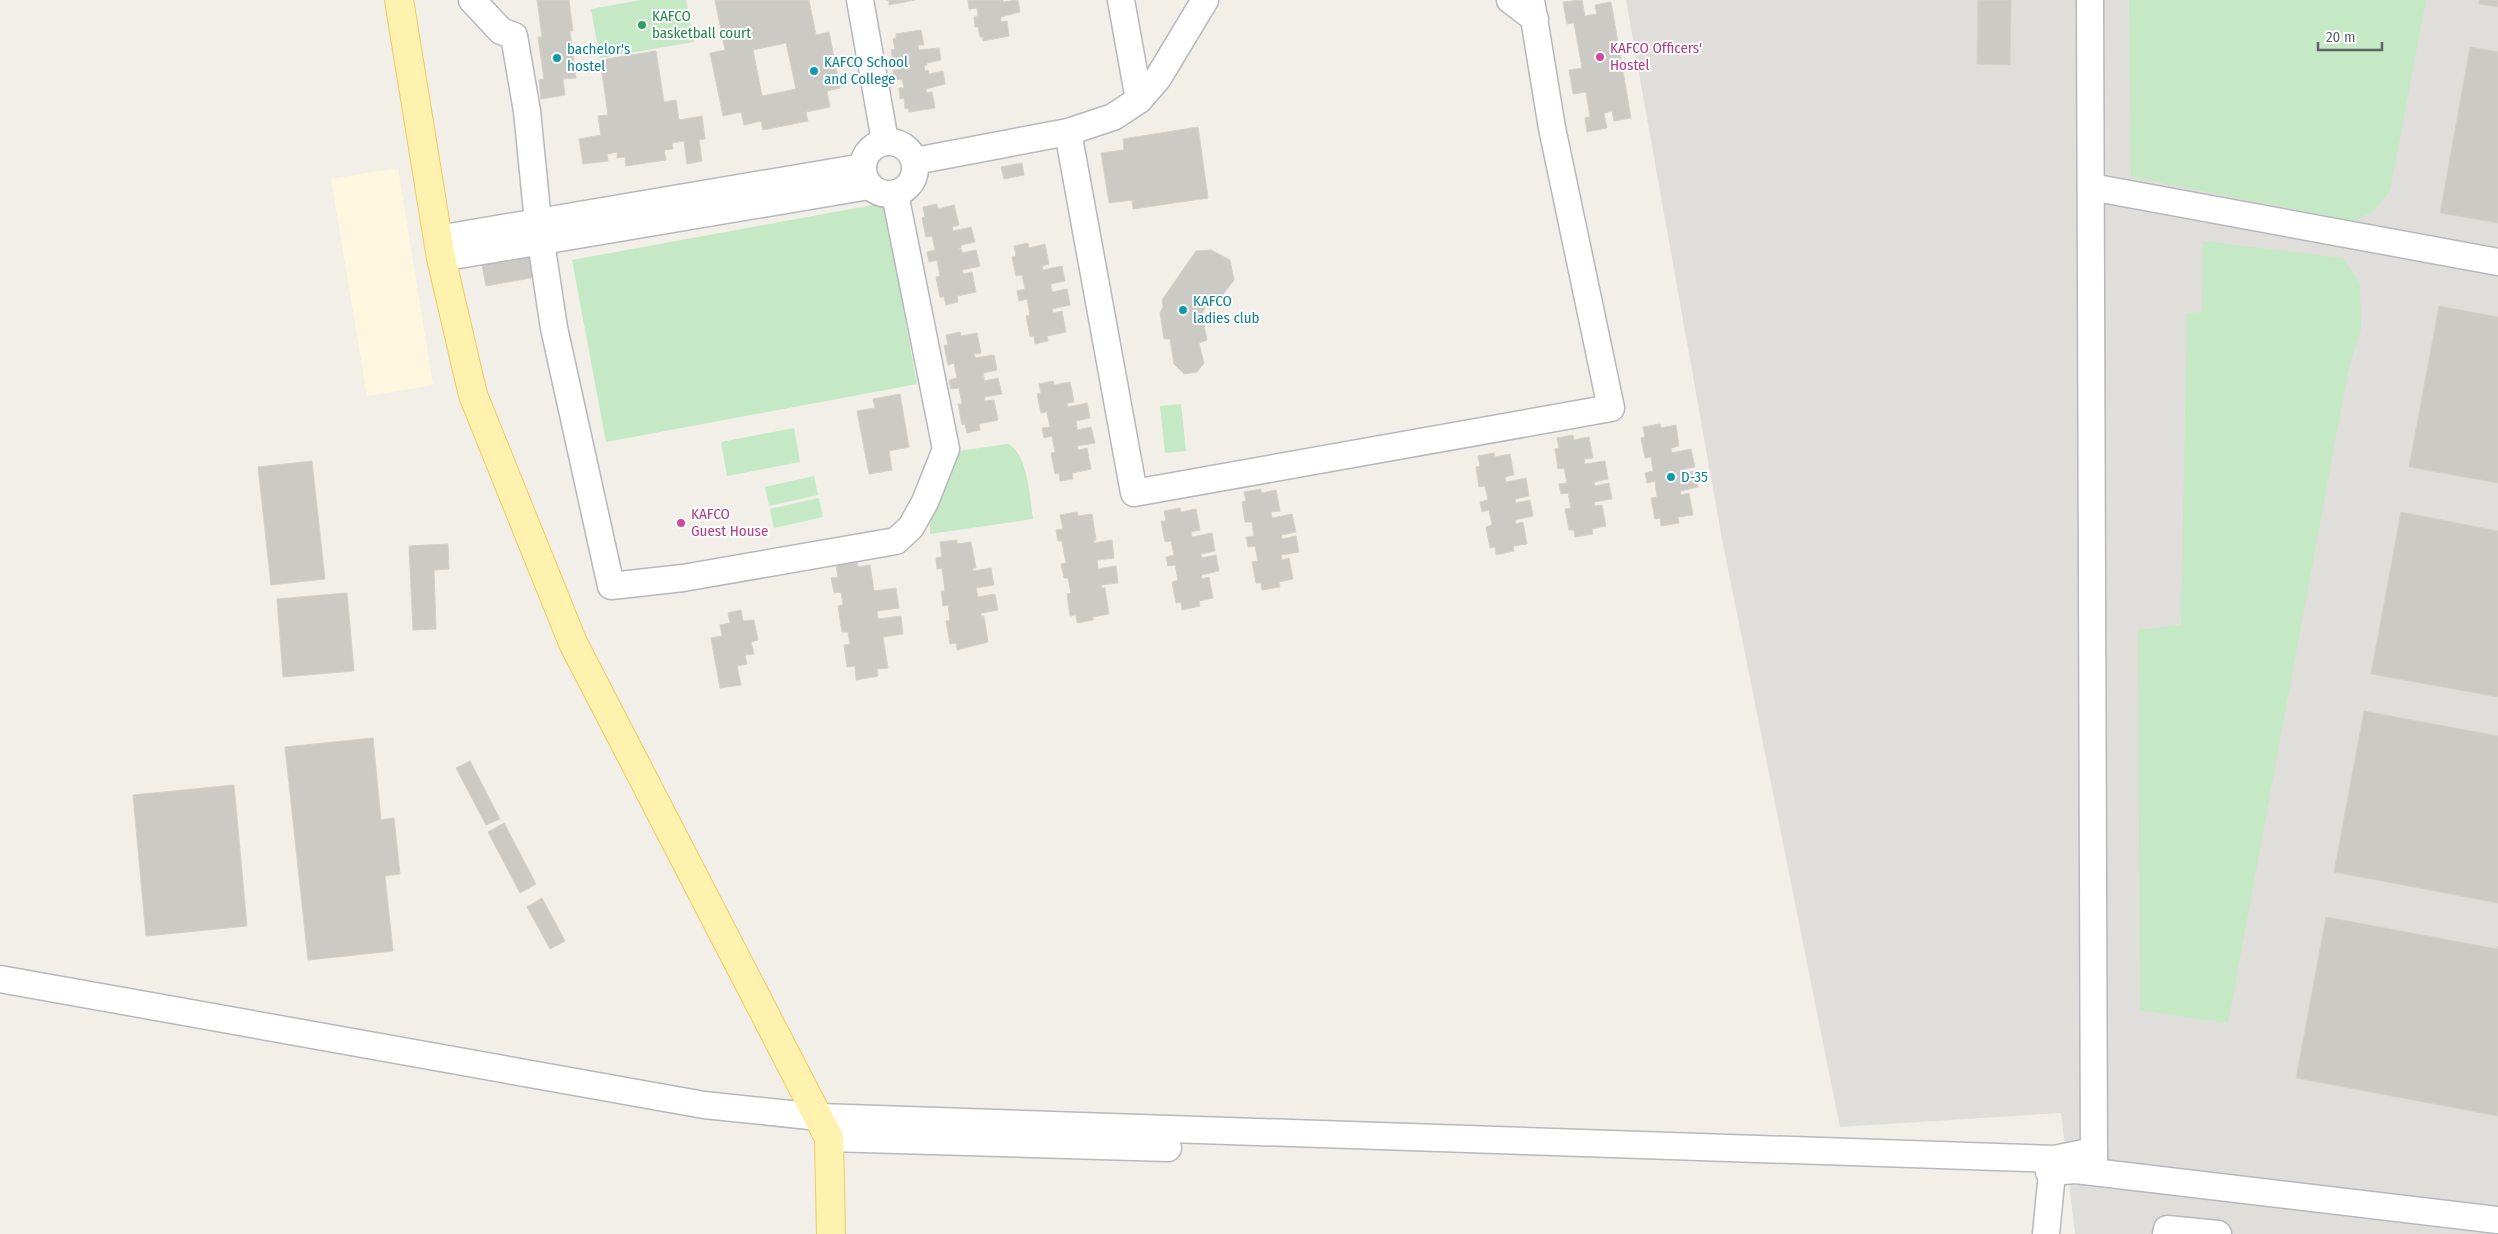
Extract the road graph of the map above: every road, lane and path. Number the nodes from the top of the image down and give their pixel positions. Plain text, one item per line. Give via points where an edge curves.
1 (399, 0) edge
2 (472, 0) edge
3 (860, 0) edge
4 (1121, 0) edge
5 (1205, 0) edge
6 (1510, 0) edge
7 (2090, 0) edge
8 (1533, 9) edge
9 (1139, 100) junction
10 (1068, 132) junction
11 (885, 141) junction
12 (915, 161) junction
13 (866, 176) junction
14 (2091, 187) junction
15 (895, 194) junction
16 (539, 232) junction
17 (440, 249) junction
18 (2498, 262) edge
19 (0, 979) edge
20 (824, 1128) junction
21 (2094, 1162) junction
22 (2052, 1172) junction
23 (2498, 1220) edge
24 (831, 1234) edge
25 (2046, 1234) edge
26 (2166, 1234) edge
27 (2218, 1234) edge

1 - 17 main road
2 - 16 street via 501,31 514,36 527,111
3 - 11 street
4 - 9 street
5 - 9 street via 1158,78
6 - 8 street
7 - 14 street
8 - 10 street via 1552,128 1611,408 1134,493
9 - 10 street via 1113,117
10 - 12 street
11 - 12 street via 904,146
11 - 13 street via 869,151
12 - 15 street via 916,170 910,186
13 - 15 street via 877,192
13 - 16 street
14 - 18 street
14 - 21 street
15 - 16 street via 946,449 911,526 896,541 683,578 612,586 565,381
16 - 17 street
17 - 20 main road via 473,395 574,644
19 - 20 street
20 - 21 street
20 - 22 street
20 - 24 main road
21 - 22 street via 2076,1170
21 - 23 street
22 - 25 street
26 - 27 street via 2167,1229

